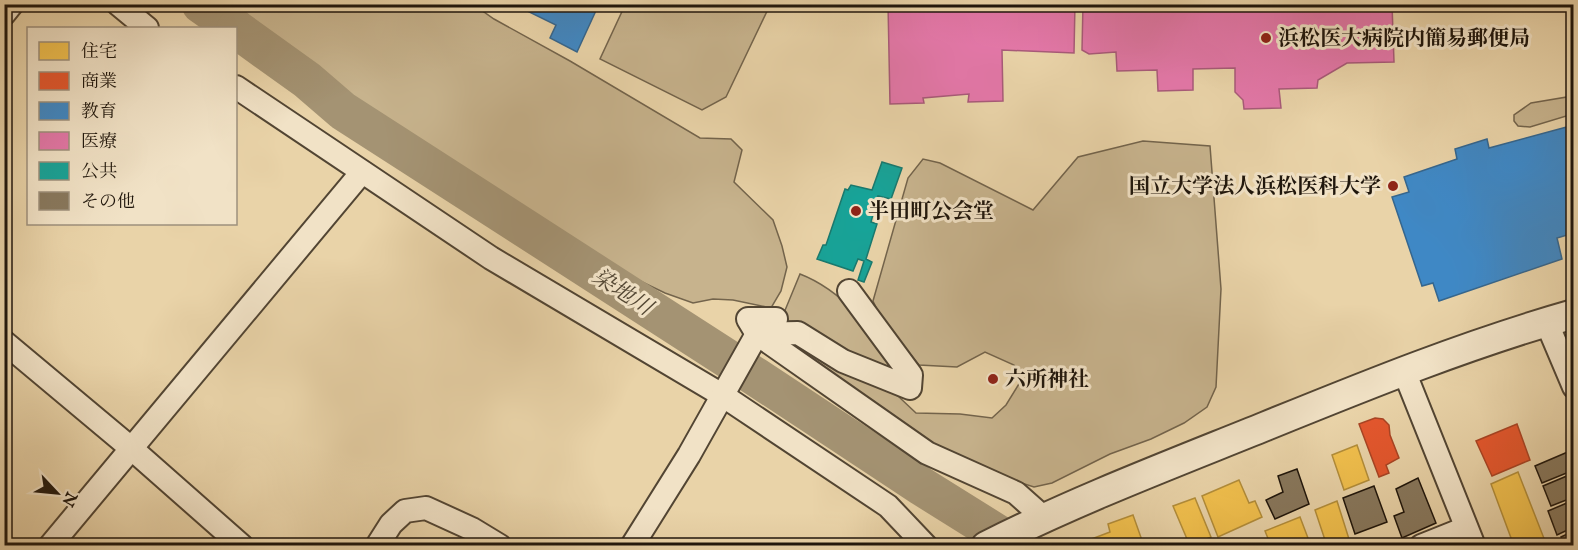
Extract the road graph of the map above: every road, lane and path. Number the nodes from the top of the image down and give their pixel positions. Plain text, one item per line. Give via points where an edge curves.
1 (12, 4) edge
2 (118, 4) edge
3 (4, 14) edge
4 (146, 27) edge
5 (237, 88) edge
6 (362, 171) junction
7 (849, 291) dead end
8 (1574, 314) edge
9 (776, 319) dead end
10 (1546, 321) junction
11 (754, 337) junction
12 (4, 342) edge
13 (1404, 370) junction
14 (1574, 387) edge
15 (724, 392) junction
16 (132, 449) junction
17 (1043, 517) junction
18 (1470, 537) edge
19 (50, 546) edge
20 (242, 546) edge
21 (377, 546) edge
22 (500, 546) edge
23 (632, 546) edge
24 (926, 546) edge
25 (986, 546) edge
26 (1421, 546) edge

1 - 3 street
2 - 4 street
5 - 6 street
6 - 15 street via 491,258
6 - 16 street
7 - 11 street via 911,375 910,388 843,361 798,333
8 - 10 street
9 - 11 street via 748,319
10 - 13 street
10 - 14 street
11 - 15 street
11 - 17 street via 927,453 1016,493
12 - 16 street
13 - 17 street
13 - 18 street
15 - 23 street
15 - 24 street via 888,506
16 - 19 street
16 - 20 street
17 - 25 street
18 - 26 street
21 - 22 street via 405,511 426,508

